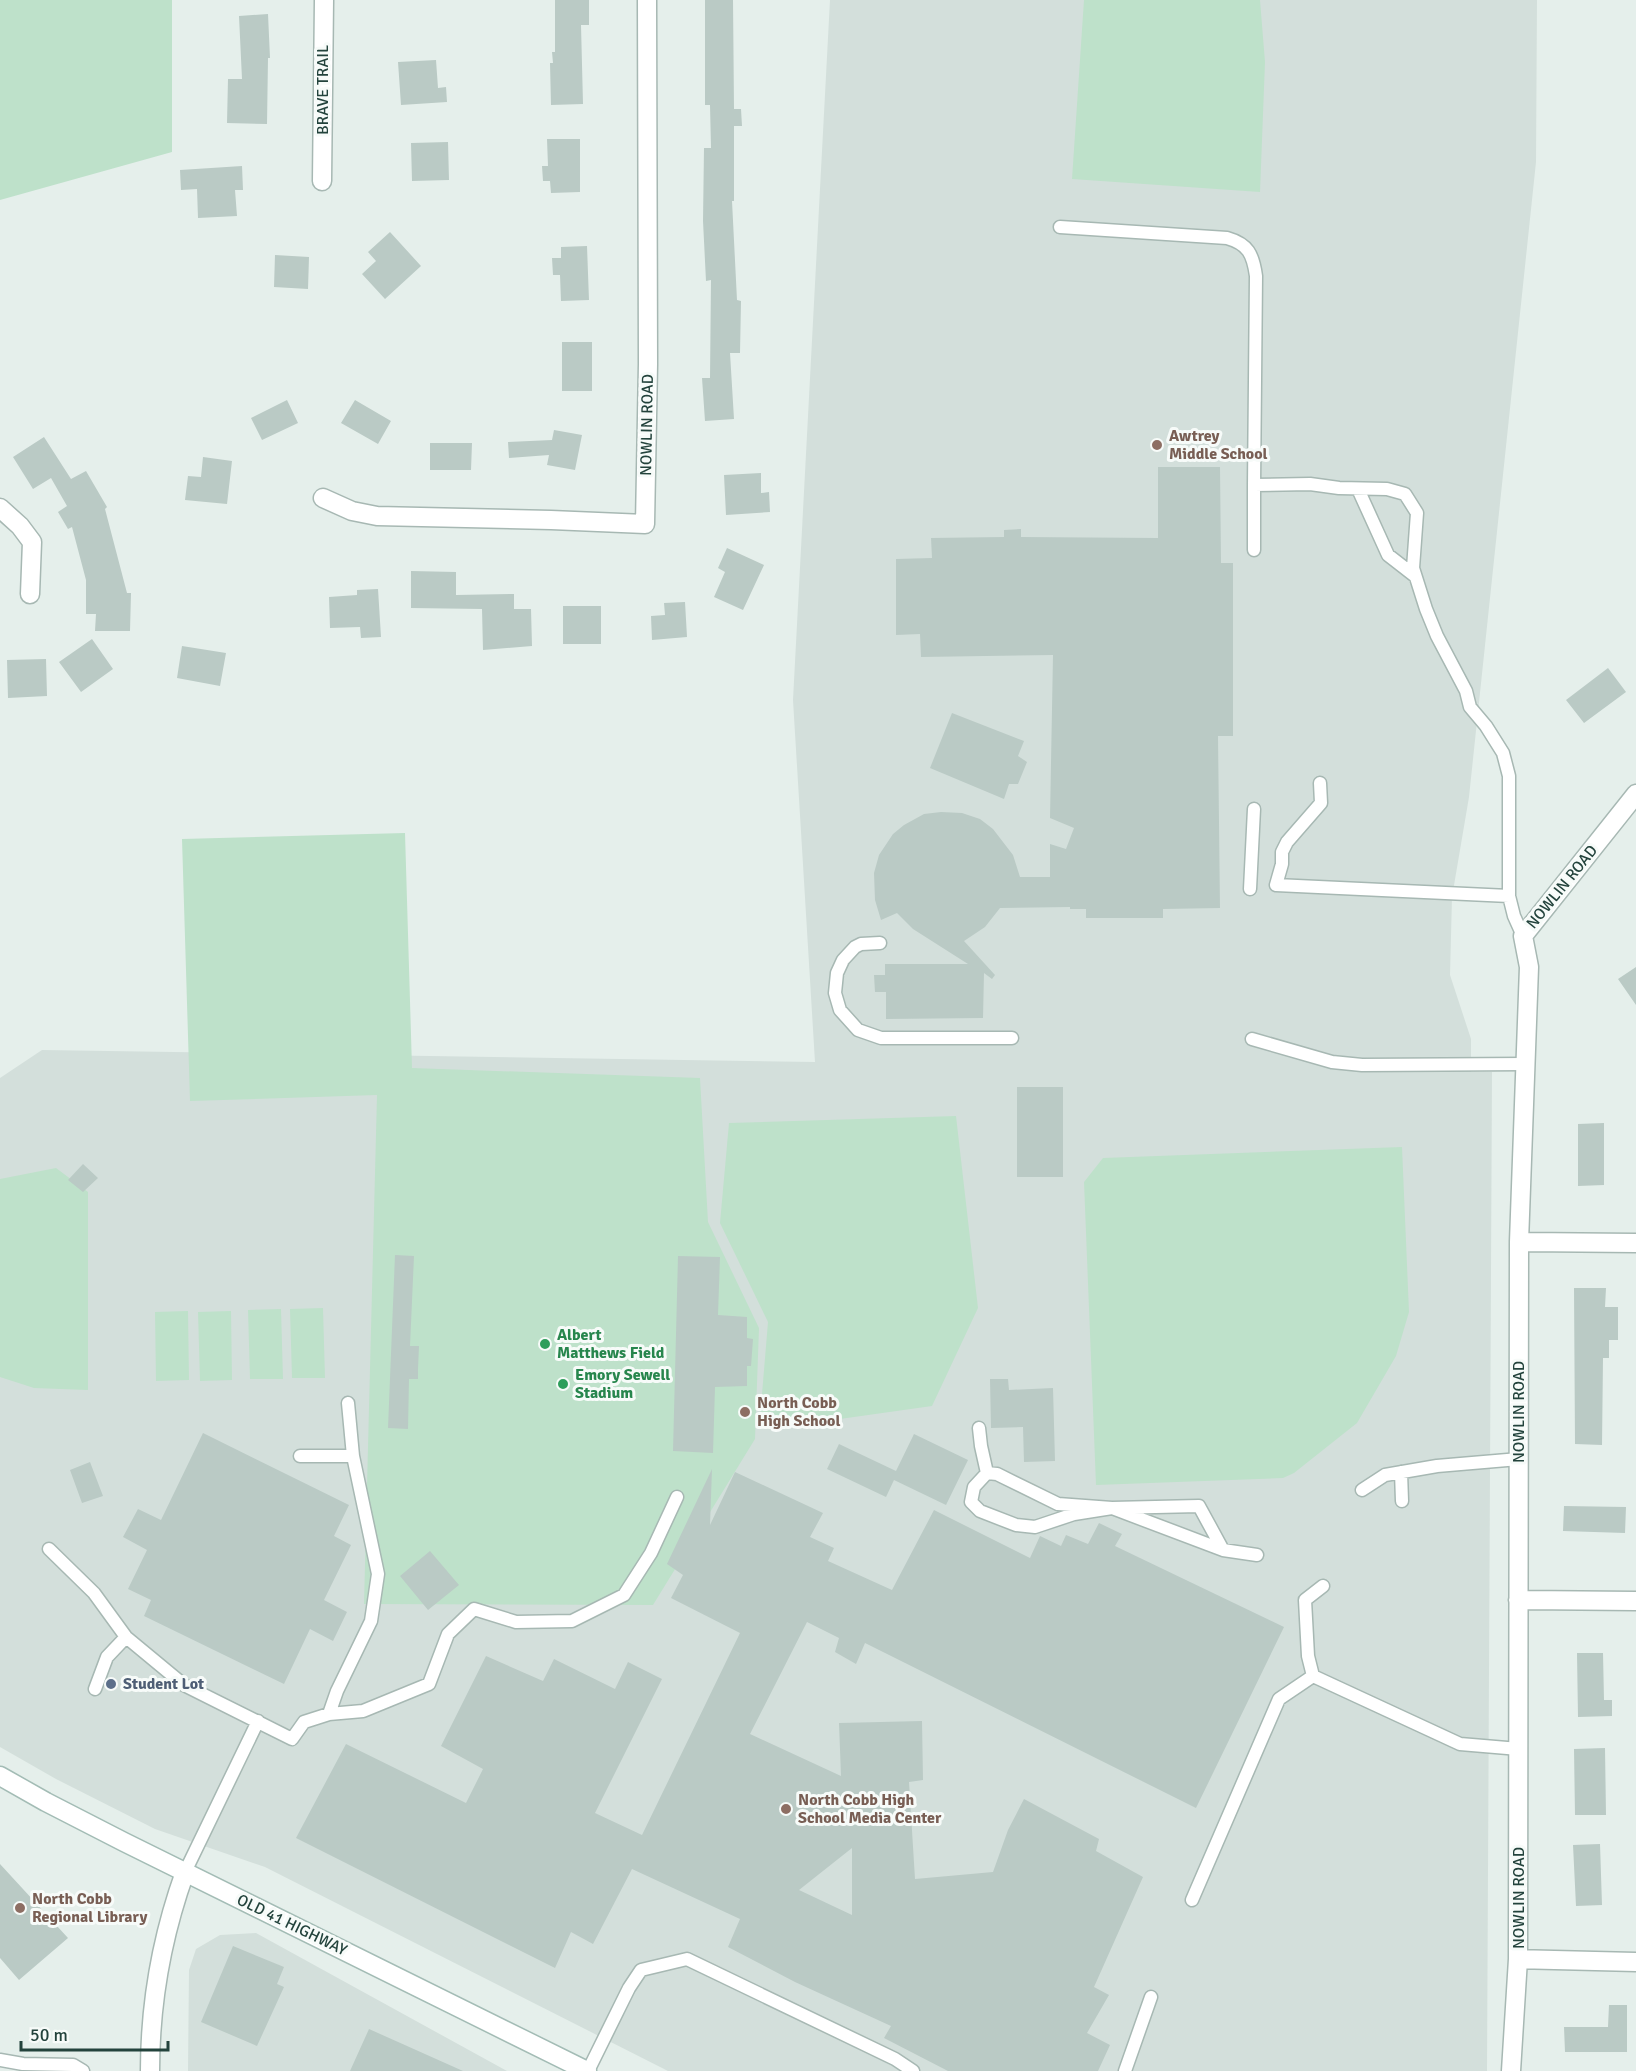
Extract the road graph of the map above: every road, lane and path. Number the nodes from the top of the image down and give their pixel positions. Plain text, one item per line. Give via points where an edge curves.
1 (324, 0) edge
2 (647, 0) edge
3 (322, 181) dead end
4 (1060, 227) dead end
5 (1254, 485) junction
6 (1358, 489) junction
7 (323, 498) dead end
8 (0, 508) edge
9 (1254, 550) dead end
10 (1415, 576) junction
11 (30, 594) dead end
12 (1320, 783) dead end
13 (1634, 800) edge
14 (1254, 808) dead end
15 (1250, 889) dead end
16 (1509, 896) junction
17 (1522, 936) junction
18 (880, 943) dead end
19 (1012, 1038) dead end
20 (1252, 1039) dead end
21 (1526, 1065) junction
22 (1519, 1242) junction
23 (1636, 1242) edge
24 (348, 1403) dead end
25 (979, 1428) dead end
26 (300, 1456) dead end
27 (353, 1456) junction
28 (1519, 1460) junction
29 (1401, 1472) junction
30 (987, 1473) junction
31 (1362, 1490) dead end
32 (677, 1497) dead end
33 (1402, 1501) dead end
34 (1112, 1508) junction
35 (49, 1549) dead end
36 (1223, 1550) junction
37 (1257, 1555) dead end
38 (1323, 1586) dead end
39 (1518, 1600) junction
40 (1636, 1601) edge
41 (126, 1636) junction
42 (1313, 1676) junction
43 (95, 1689) dead end
44 (329, 1714) junction
45 (258, 1721) junction
46 (1519, 1749) junction
47 (0, 1776) edge
48 (185, 1872) junction
49 (1192, 1900) dead end
50 (1518, 1959) junction
51 (1636, 1962) edge
52 (1151, 1997) dead end
53 (0, 2060) edge
54 (23, 2067) edge
55 (83, 2071) edge
56 (150, 2071) edge
57 (588, 2071) edge
58 (913, 2071) edge
59 (1125, 2071) edge
60 (1511, 2071) edge

1 - 3 street, BRAVE TRAIL
2 - 7 street, NOWLIN ROAD via 645,524 378,516 352,511
4 - 5 lane via 1227,238 1245,245 1256,276
5 - 6 lane via 1310,484
5 - 9 lane
6 - 10 lane via 1388,555
6 - 10 lane via 1396,490 1412,504 1417,513
8 - 11 street via 32,542
10 - 16 lane via 1429,618 1466,691 1470,707 1503,753 1509,776
12 - 16 lane via 1321,803 1287,842 1276,885
13 - 17 street, NOWLIN ROAD
14 - 15 lane
16 - 17 lane
17 - 21 street, NOWLIN ROAD via 1529,967
18 - 19 lane via 855,947 837,973 835,993 840,1010 858,1030 881,1038
20 - 21 lane via 1332,1062 1362,1065
21 - 22 street, NOWLIN ROAD
22 - 23 street
22 - 28 street, NOWLIN ROAD
24 - 27 lane
25 - 30 lane
26 - 27 lane
27 - 44 lane via 378,1574 371,1622
28 - 29 lane
28 - 39 street, NOWLIN ROAD
29 - 31 lane via 1385,1475
29 - 33 lane
30 - 34 lane via 997,1474 1058,1504
30 - 34 lane via 974,1487 971,1502 980,1511 1016,1525 1035,1527 1074,1514
32 - 44 lane via 651,1553 624,1595 572,1621 516,1622 474,1609 448,1634 429,1684 363,1711
34 - 36 lane
34 - 36 lane via 1199,1506
35 - 41 lane via 94,1593
36 - 37 lane
38 - 42 lane via 1305,1600
39 - 40 street
39 - 46 street, NOWLIN ROAD
41 - 43 lane via 107,1657
41 - 45 lane via 184,1685
42 - 46 lane via 1460,1744
42 - 49 lane via 1279,1699
44 - 45 lane via 304,1722 292,1739
45 - 48 lane
46 - 50 street, NOWLIN ROAD
47 - 48 street, OLD 41 HIGHWAY
48 - 56 street via 155,1986
48 - 57 street, OLD 41 HIGHWAY
50 - 51 street
50 - 60 street, NOWLIN ROAD
52 - 59 lane
53 - 54 lane
54 - 55 lane via 73,2065
57 - 58 lane via 640,1970 687,1959

